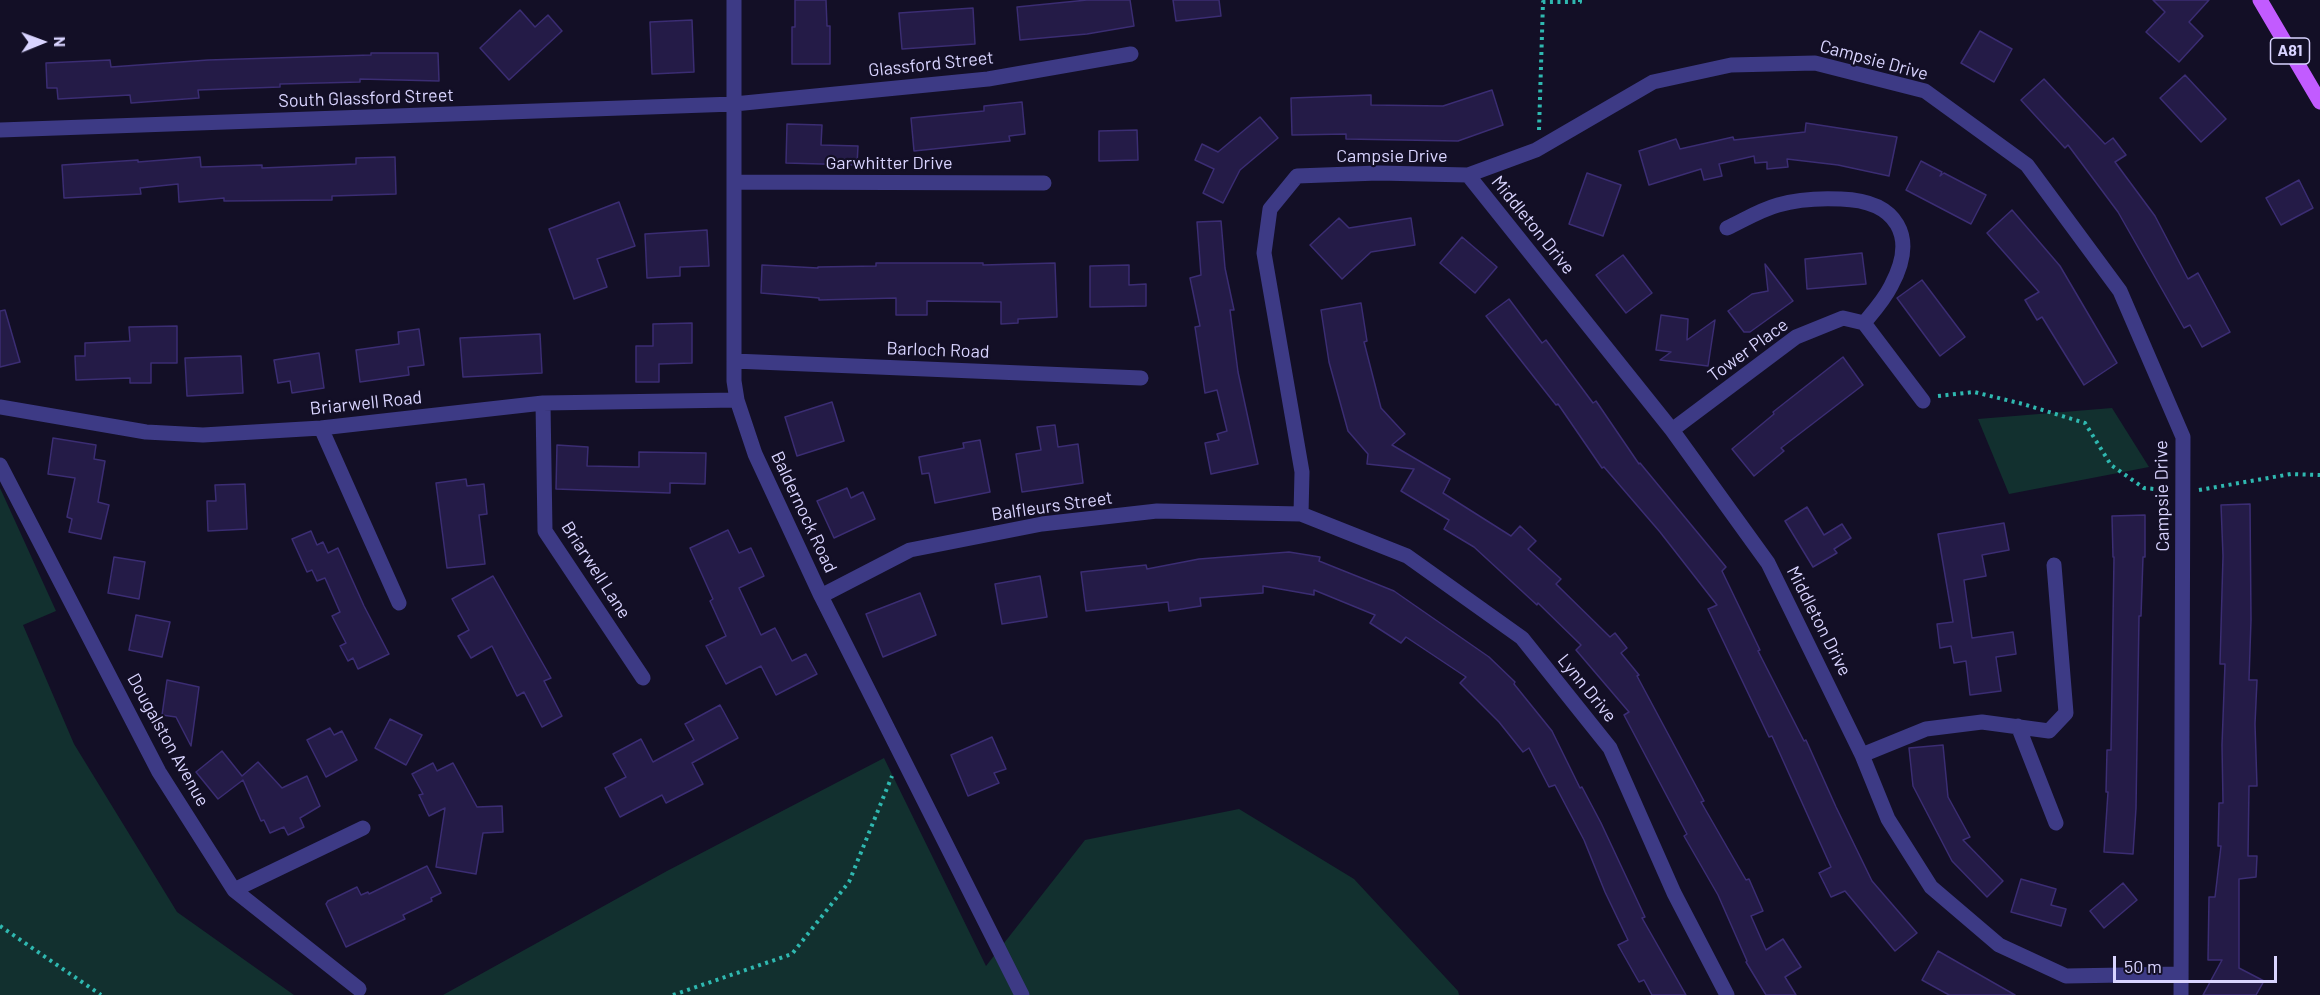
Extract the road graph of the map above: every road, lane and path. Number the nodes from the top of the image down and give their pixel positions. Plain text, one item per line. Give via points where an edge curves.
1 (734, 0) edge
2 (1580, 0) edge
3 (2260, 0) edge
4 (1131, 54) dead end
5 (2320, 102) edge
6 (734, 104) junction
7 (1537, 126) dead end
8 (0, 130) edge
9 (1468, 175) junction
10 (734, 182) junction
11 (1044, 183) dead end
12 (1727, 228) dead end
13 (1864, 323) junction
14 (734, 361) junction
15 (1142, 378) dead end
16 (737, 400) junction
17 (1923, 401) joint
18 (543, 403) junction
19 (0, 407) edge
20 (321, 428) junction
21 (1672, 430) junction
22 (0, 465) edge
23 (2320, 475) edge
24 (2203, 489) dead end
25 (2183, 492) junction
26 (1301, 514) junction
27 (2054, 565) dead end
28 (821, 596) junction
29 (399, 603) dead end
30 (643, 678) dead end
31 (2018, 726) junction
32 (901, 753) junction
33 (1862, 755) junction
34 (2056, 823) dead end
35 (363, 828) dead end
36 (234, 890) junction
37 (0, 926) edge
38 (2180, 974) junction
39 (359, 989) dead end
40 (101, 995) edge
41 (673, 995) edge
42 (1022, 995) edge
43 (1727, 995) edge
44 (2181, 995) edge

1 - 6 street, Baldernock Road
2 - 7 path via 1543,2
3 - 5 main road, A81
4 - 6 street, Glassford Street via 988,79
6 - 8 street, South Glassford Street
6 - 10 street, Baldernock Road
9 - 21 street, Middleton Drive
9 - 25 street, Campsie Drive via 1536,150 1653,82 1731,65 1815,63 1925,91 2027,165 2120,291 2183,437
9 - 26 street, Campsie Drive via 1297,176 1270,209 1264,253 1302,472
10 - 11 street, Garwhitter Drive
10 - 14 street, Baldernock Road
12 - 13 street via 1775,206 1806,200 1864,201 1884,209 1898,225 1900,260 1892,285
13 - 17 street
13 - 21 street, Tower Place via 1843,318 1796,337
14 - 15 street, Barloch Road
14 - 16 street, Baldernock Road
16 - 18 street, Briarwell Road
16 - 28 street, Baldernock Road via 755,454
17 - 25 path via 1974,392 2085,423 2111,465 2144,489
18 - 20 street, Briarwell Road
18 - 30 street, Briarwell Lane via 545,531
19 - 20 street, Briarwell Road via 171,435
20 - 29 street
21 - 33 street, Middleton Drive via 1768,563
22 - 36 street, Dougalston Avenue via 159,771
23 - 24 path via 2291,474
25 - 38 street, Campsie Drive
26 - 28 street, Balfleurs Street via 1157,511 1042,524 910,550
26 - 43 street, Lynn Drive via 1407,556 1522,638 1611,748 1674,893
27 - 31 street via 2066,712 2049,731
28 - 32 street, Baldernock Road
31 - 33 street via 1982,722 1926,729
31 - 34 street
32 - 41 path via 849,882 792,954
32 - 42 street, Baldernock Road
33 - 38 street, Middleton Drive via 1888,819 1931,887 1999,945 2066,976
35 - 36 street
36 - 39 street, Dougalston Avenue
37 - 40 path
38 - 44 street, Campsie Drive

